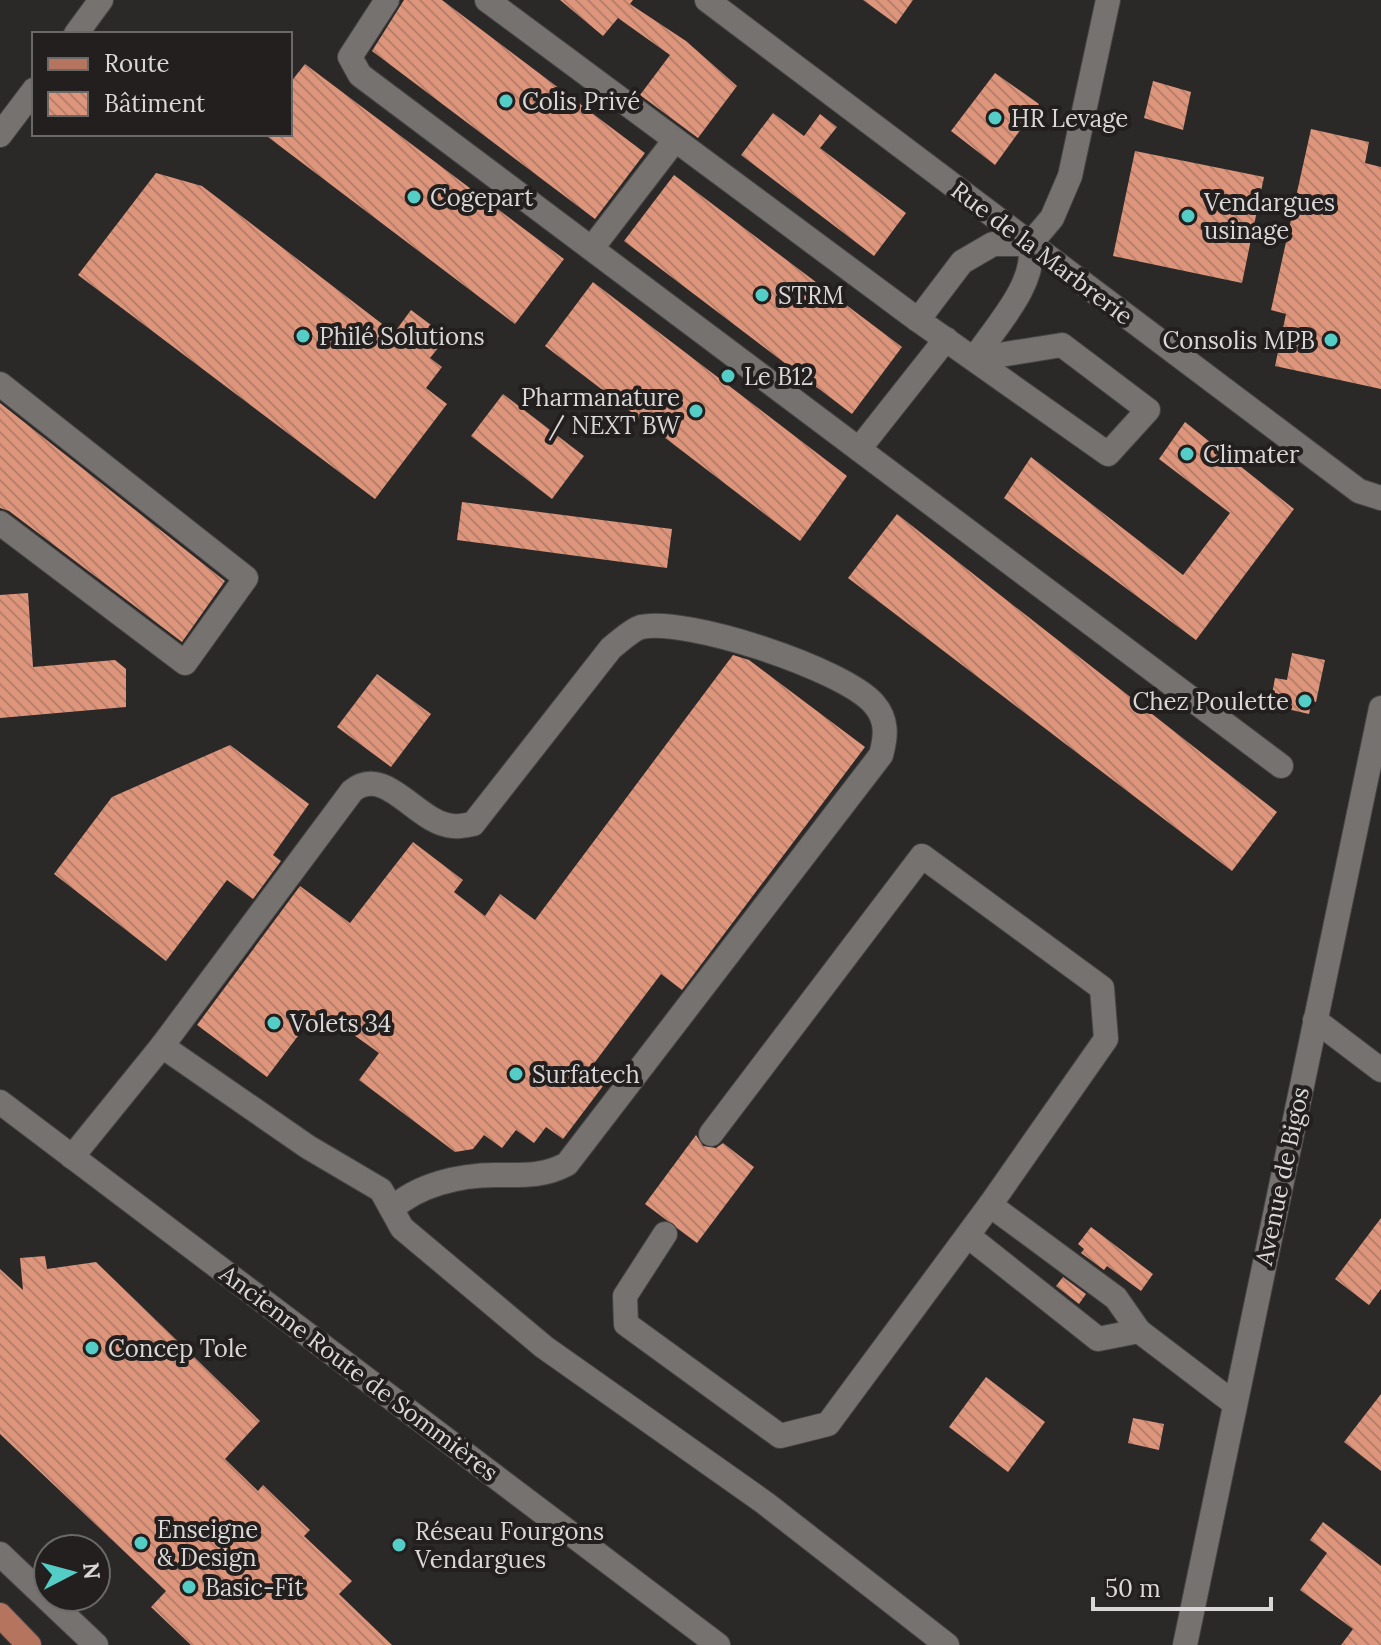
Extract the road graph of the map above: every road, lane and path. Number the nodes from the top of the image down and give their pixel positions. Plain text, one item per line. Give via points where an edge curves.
1 (101, 0) edge
2 (387, 0) edge
3 (487, 0) edge
4 (707, 0) edge
5 (1108, 0) edge
6 (77, 32) edge
7 (32, 93) edge
8 (0, 135) edge
9 (675, 140) junction
10 (1030, 244) junction
11 (592, 248) junction
12 (918, 320) junction
13 (946, 339) junction
14 (974, 359) junction
15 (0, 384) edge
16 (859, 449) junction
17 (1381, 498) edge
18 (0, 523) edge
19 (1381, 708) edge
20 (1281, 766) dead end
21 (1315, 1020) junction
22 (162, 1046) junction
23 (1381, 1070) edge
24 (0, 1102) edge
25 (711, 1134) dead end
26 (72, 1157) junction
27 (990, 1205) junction
28 (392, 1209) junction
29 (665, 1234) dead end
30 (968, 1236) junction
31 (1139, 1331) junction
32 (1235, 1404) junction
33 (0, 1554) edge
34 (0, 1615) edge
35 (29, 1645) edge
36 (96, 1645) edge
37 (718, 1645) edge
38 (947, 1645) edge
39 (1185, 1645) edge

1 - 6 street
2 - 11 street via 350,57 360,75
3 - 9 street
4 - 10 street, Rue de la Marbrerie
5 - 10 street via 1070,176 1052,218
7 - 8 street
9 - 11 street
9 - 12 street
10 - 12 street via 993,244 962,262
10 - 14 street via 1033,262 1025,280
10 - 17 street, Rue de la Marbrerie via 1359,491
11 - 16 street
12 - 13 street
13 - 14 street
13 - 16 street
14 - 14 street via 1108,454 1148,410 1062,345
15 - 18 street via 246,578 185,663
16 - 20 street
19 - 21 street, Avenue de Bigos
21 - 23 street
21 - 32 street, Avenue de Bigos
22 - 26 street
22 - 28 street via 308,1147 381,1190
22 - 28 street via 352,791 363,782 376,782 437,821 473,824 611,648 638,628 661,626 769,648 861,691 885,721 881,755 567,1164 535,1176 491,1175 431,1186 408,1194
24 - 26 street, Ancienne Route de Sommières
25 - 27 street via 922,856 1102,988 1106,1039
26 - 37 street, Ancienne Route de Sommières
27 - 30 street
27 - 31 street via 1116,1298
28 - 38 street via 402,1228 544,1347 765,1503
29 - 30 street via 625,1296 626,1324 780,1436 828,1424
30 - 31 street via 1098,1339
31 - 32 street
32 - 39 street, Avenue de Bigos
33 - 36 street
34 - 35 main road

